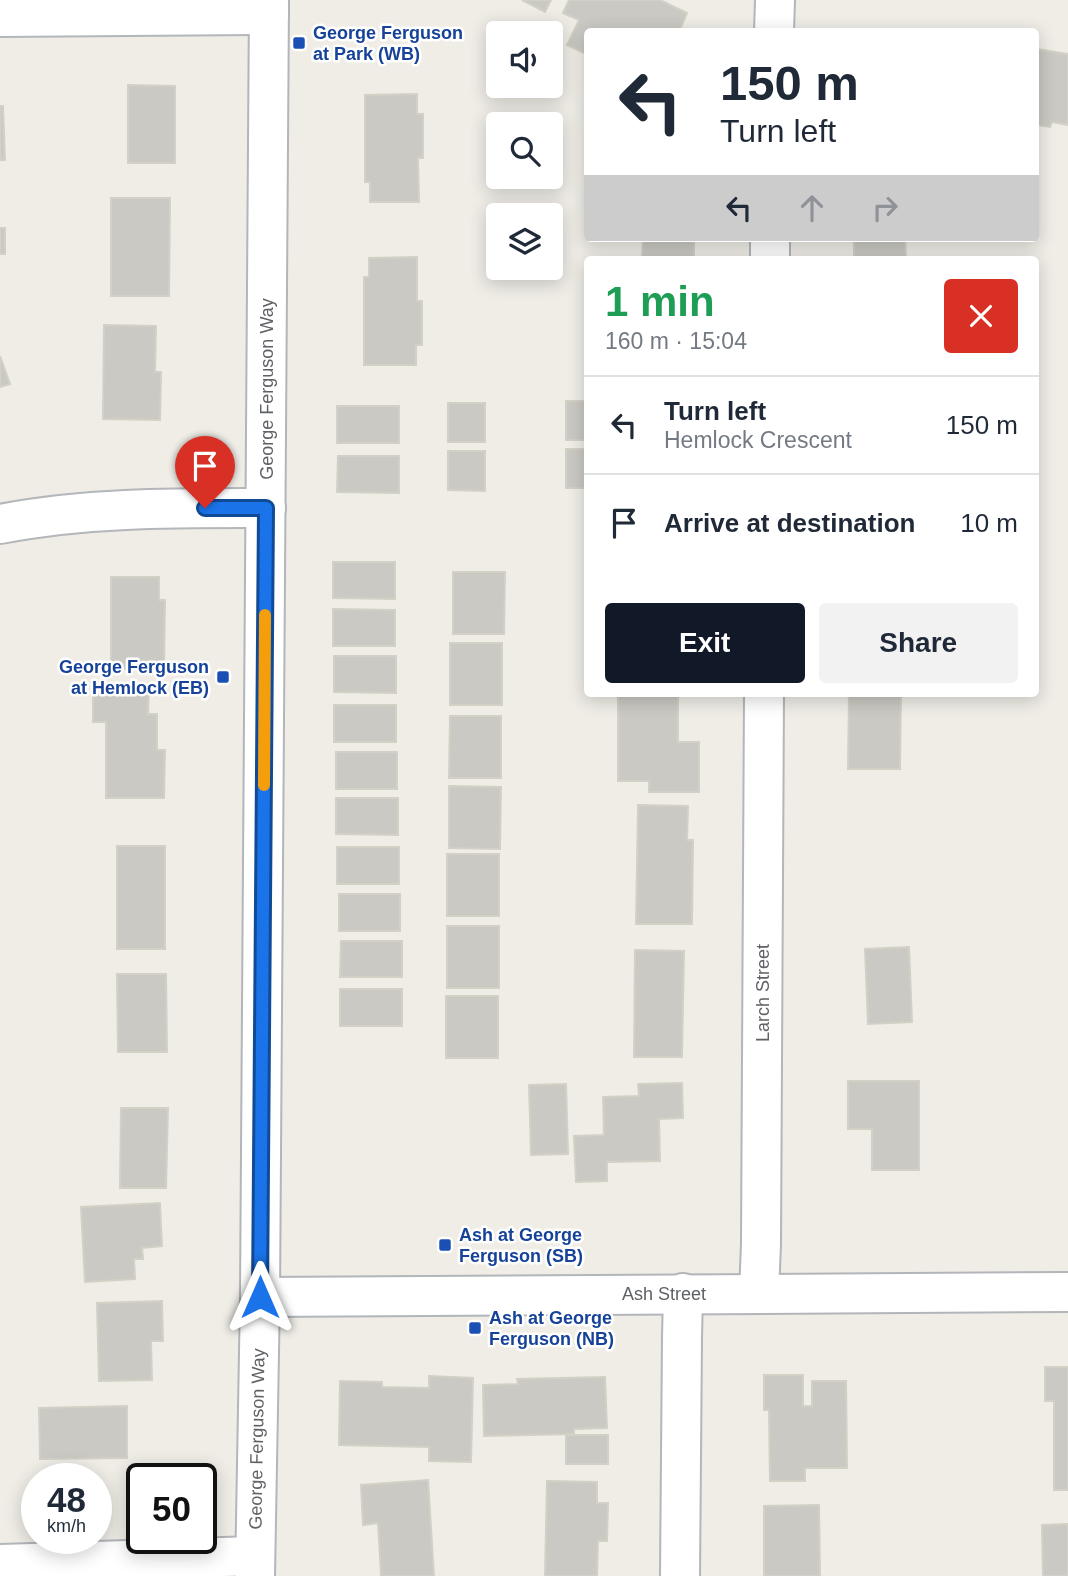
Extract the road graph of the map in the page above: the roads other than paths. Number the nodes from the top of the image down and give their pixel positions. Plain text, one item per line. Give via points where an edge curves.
1 (775, 0) edge
2 (269, 8) edge
3 (0, 17) edge
4 (774, 28) edge
5 (266, 508) junction
6 (0, 524) edge
7 (764, 697) edge
8 (1068, 1292) edge
9 (683, 1293) junction
10 (759, 1294) junction
11 (260, 1297) junction
12 (0, 1564) edge
13 (255, 1566) edge
14 (680, 1576) edge

1 - 4 main road
2 - 3 main road
2 - 5 main road, George Ferguson Way
5 - 6 main road via 92,512
5 - 11 main road, George Ferguson Way
7 - 10 main road, Larch Street
8 - 10 main road, Ash Street
9 - 10 main road, Ash Street
9 - 11 main road, Ash Street
9 - 14 main road
11 - 13 main road, George Ferguson Way
12 - 13 main road

